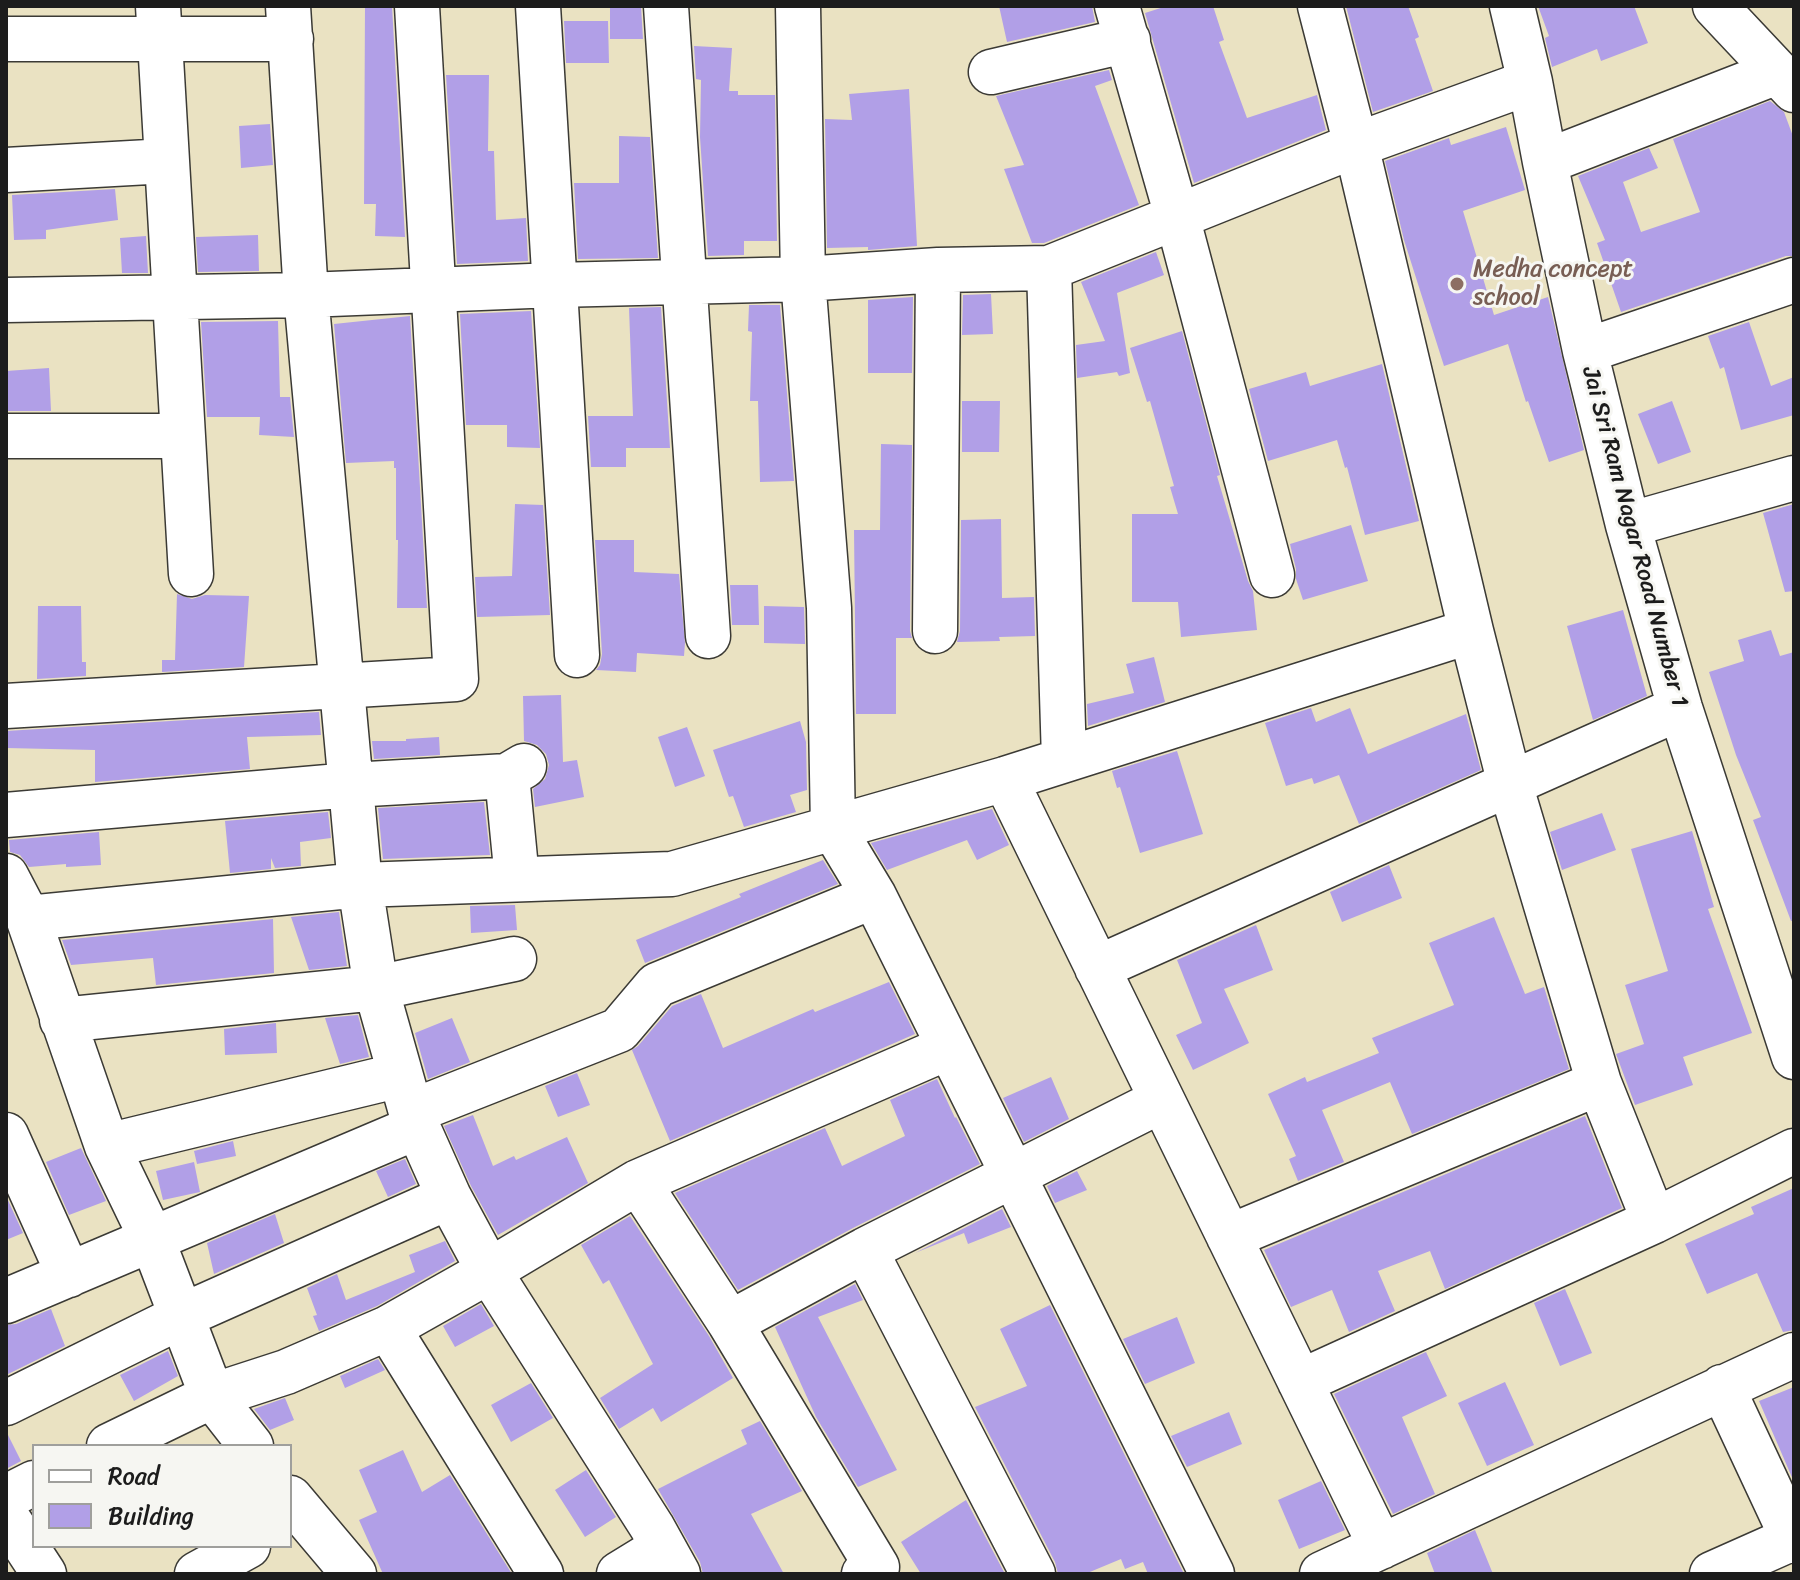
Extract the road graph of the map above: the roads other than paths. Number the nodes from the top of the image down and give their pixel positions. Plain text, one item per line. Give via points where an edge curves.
1 (417, 6) edge
2 (538, 6) edge
3 (666, 6) edge
4 (798, 6) edge
5 (1320, 6) edge
6 (1512, 6) edge
7 (1715, 6) edge
8 (159, 23) edge
9 (290, 23) edge
10 (1122, 23) edge
11 (6, 39) edge
12 (991, 72) dead end
13 (1786, 81) edge
14 (1530, 82) junction
15 (1356, 145) junction
16 (167, 161) junction
17 (1545, 162) junction
18 (6, 170) edge
19 (1177, 216) junction
20 (1049, 268) junction
21 (938, 270) junction
22 (803, 279) junction
23 (1794, 280) edge
24 (684, 281) junction
25 (555, 285) junction
26 (433, 291) junction
27 (306, 295) junction
28 (175, 296) junction
29 (6, 300) edge
30 (1585, 351) junction
31 (6, 436) edge
32 (183, 436) junction
33 (1794, 478) edge
34 (1628, 525) junction
35 (191, 574) dead end
36 (1272, 575) dead end
37 (935, 631) dead end
38 (1471, 631) junction
39 (708, 636) dead end
40 (577, 655) dead end
41 (342, 686) junction
42 (6, 706) edge
43 (1680, 708) junction
44 (1064, 760) junction
45 (1005, 779) junction
46 (1510, 784) junction
47 (351, 785) junction
48 (6, 815) edge
49 (833, 828) junction
50 (517, 879) junction
51 (360, 885) junction
52 (13, 892) edge
53 (874, 896) junction
54 (514, 959) dead end
55 (1097, 968) junction
56 (376, 988) junction
57 (62, 1020) junction
58 (949, 1047) junction
59 (1794, 1057) edge
60 (1599, 1083) junction
61 (1162, 1100) junction
62 (410, 1105) junction
63 (6, 1135) edge
64 (107, 1146) junction
65 (1794, 1151) edge
66 (1013, 1175) junction
67 (638, 1182) junction
68 (449, 1197) junction
69 (1654, 1221) junction
70 (1229, 1237) junction
71 (152, 1239) junction
72 (865, 1250) junction
73 (489, 1271) junction
74 (69, 1275) junction
75 (6, 1301) edge
76 (182, 1316) junction
77 (730, 1323) junction
78 (388, 1328) junction
79 (1794, 1355) edge
80 (1300, 1382) junction
81 (1722, 1387) junction
82 (212, 1396) junction
83 (6, 1403) edge
84 (113, 1444) edge
85 (249, 1444) edge
86 (32, 1484) edge
87 (6, 1497) edge
88 (295, 1512) edge
89 (6, 1516) edge
90 (1793, 1540) edge
91 (1381, 1547) junction
92 (244, 1548) edge
93 (670, 1560) edge
94 (44, 1574) edge
95 (197, 1574) edge
96 (354, 1574) edge
97 (541, 1574) edge
98 (619, 1574) edge
99 (864, 1574) edge
100 (1033, 1574) edge
101 (1212, 1574) edge
102 (1322, 1574) edge
103 (1712, 1574) edge

1 - 26 street
2 - 25 street
3 - 24 street
4 - 22 street
5 - 15 street
6 - 14 street, Jai Sri Ram Nagar Road Number 1
7 - 13 street
8 - 9 street
8 - 11 street
8 - 16 street
9 - 27 street
10 - 12 street
10 - 19 street
13 - 17 street
14 - 15 street
14 - 17 street, Jai Sri Ram Nagar Road Number 1
15 - 19 street
15 - 38 street
16 - 18 street
16 - 28 street
17 - 30 street, Jai Sri Ram Nagar Road Number 1
19 - 20 street
19 - 36 street
20 - 21 street
20 - 44 street
21 - 22 street
21 - 37 street
22 - 24 street
22 - 49 street via 829,608
23 - 30 street
24 - 25 street
24 - 39 street
25 - 26 street
25 - 40 street
26 - 27 street
26 - 41 street via 456,679
27 - 28 street
27 - 41 street
28 - 29 street
28 - 32 street
30 - 34 street, Jai Sri Ram Nagar Road Number 1
31 - 32 street
32 - 35 street
33 - 34 street
34 - 43 street, Jai Sri Ram Nagar Road Number 1
38 - 44 street
38 - 46 street
41 - 42 street
41 - 47 street
43 - 46 street
43 - 59 street, Jai Sri Ram Nagar Road Number 1
44 - 45 street
45 - 49 street
45 - 55 street
46 - 55 street
46 - 60 street
47 - 48 street
47 - 50 street via 515,771
47 - 51 street
49 - 50 street via 672,874
49 - 53 street
50 - 51 street
51 - 52 street
51 - 56 street
52 - 57 street
53 - 58 street
53 - 62 street via 657,985 619,1030
54 - 56 street
55 - 61 street
56 - 57 street
56 - 62 street
57 - 64 street
58 - 66 street
58 - 67 street
60 - 69 street
60 - 70 street
61 - 66 street
61 - 70 street
62 - 64 street
62 - 68 street
62 - 71 street
63 - 74 street
64 - 71 street
65 - 69 street
66 - 72 street
66 - 101 street
67 - 73 street
67 - 77 street
68 - 73 street
68 - 76 street
69 - 80 street
70 - 80 street
71 - 74 street
71 - 76 street
72 - 77 street
72 - 100 street
73 - 78 street
73 - 93 street
74 - 75 street
76 - 82 street
76 - 83 street
77 - 99 street via 877,1567
78 - 82 street via 286,1372
78 - 97 street
79 - 81 street
80 - 91 street
81 - 90 street
81 - 91 street
82 - 84 street
82 - 85 street
86 - 87 street
88 - 96 street
89 - 94 street
90 - 103 street
91 - 102 street
92 - 95 street
93 - 98 street

